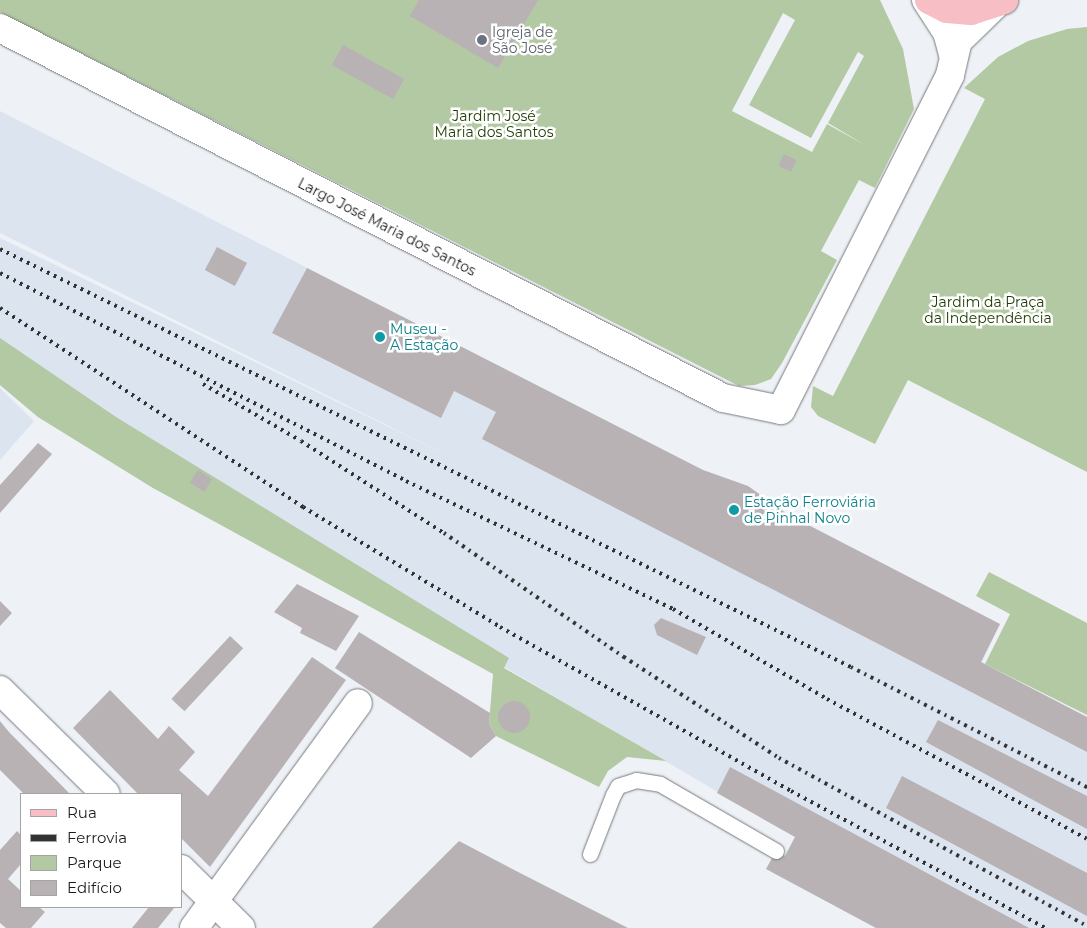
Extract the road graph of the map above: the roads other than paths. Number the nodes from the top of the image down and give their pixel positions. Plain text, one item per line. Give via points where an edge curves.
1 (927, 0) edge
2 (999, 3) edge
3 (0, 28) edge
4 (953, 54) junction
5 (0, 690) edge
6 (358, 703) dead end
7 (105, 793) edge
8 (776, 851) dead end
9 (590, 854) dead end
10 (182, 870) edge
11 (214, 902) junction
12 (194, 928) edge
13 (241, 928) edge

1 - 2 main road via 947,9 971,11
1 - 4 street via 947,32
2 - 4 street via 958,41
3 - 4 street, Largo José Maria dos Santos via 723,398 780,410 950,75
5 - 7 street
6 - 11 street
8 - 9 lane via 660,784 636,780 618,786
10 - 11 street
11 - 12 street
11 - 13 street

